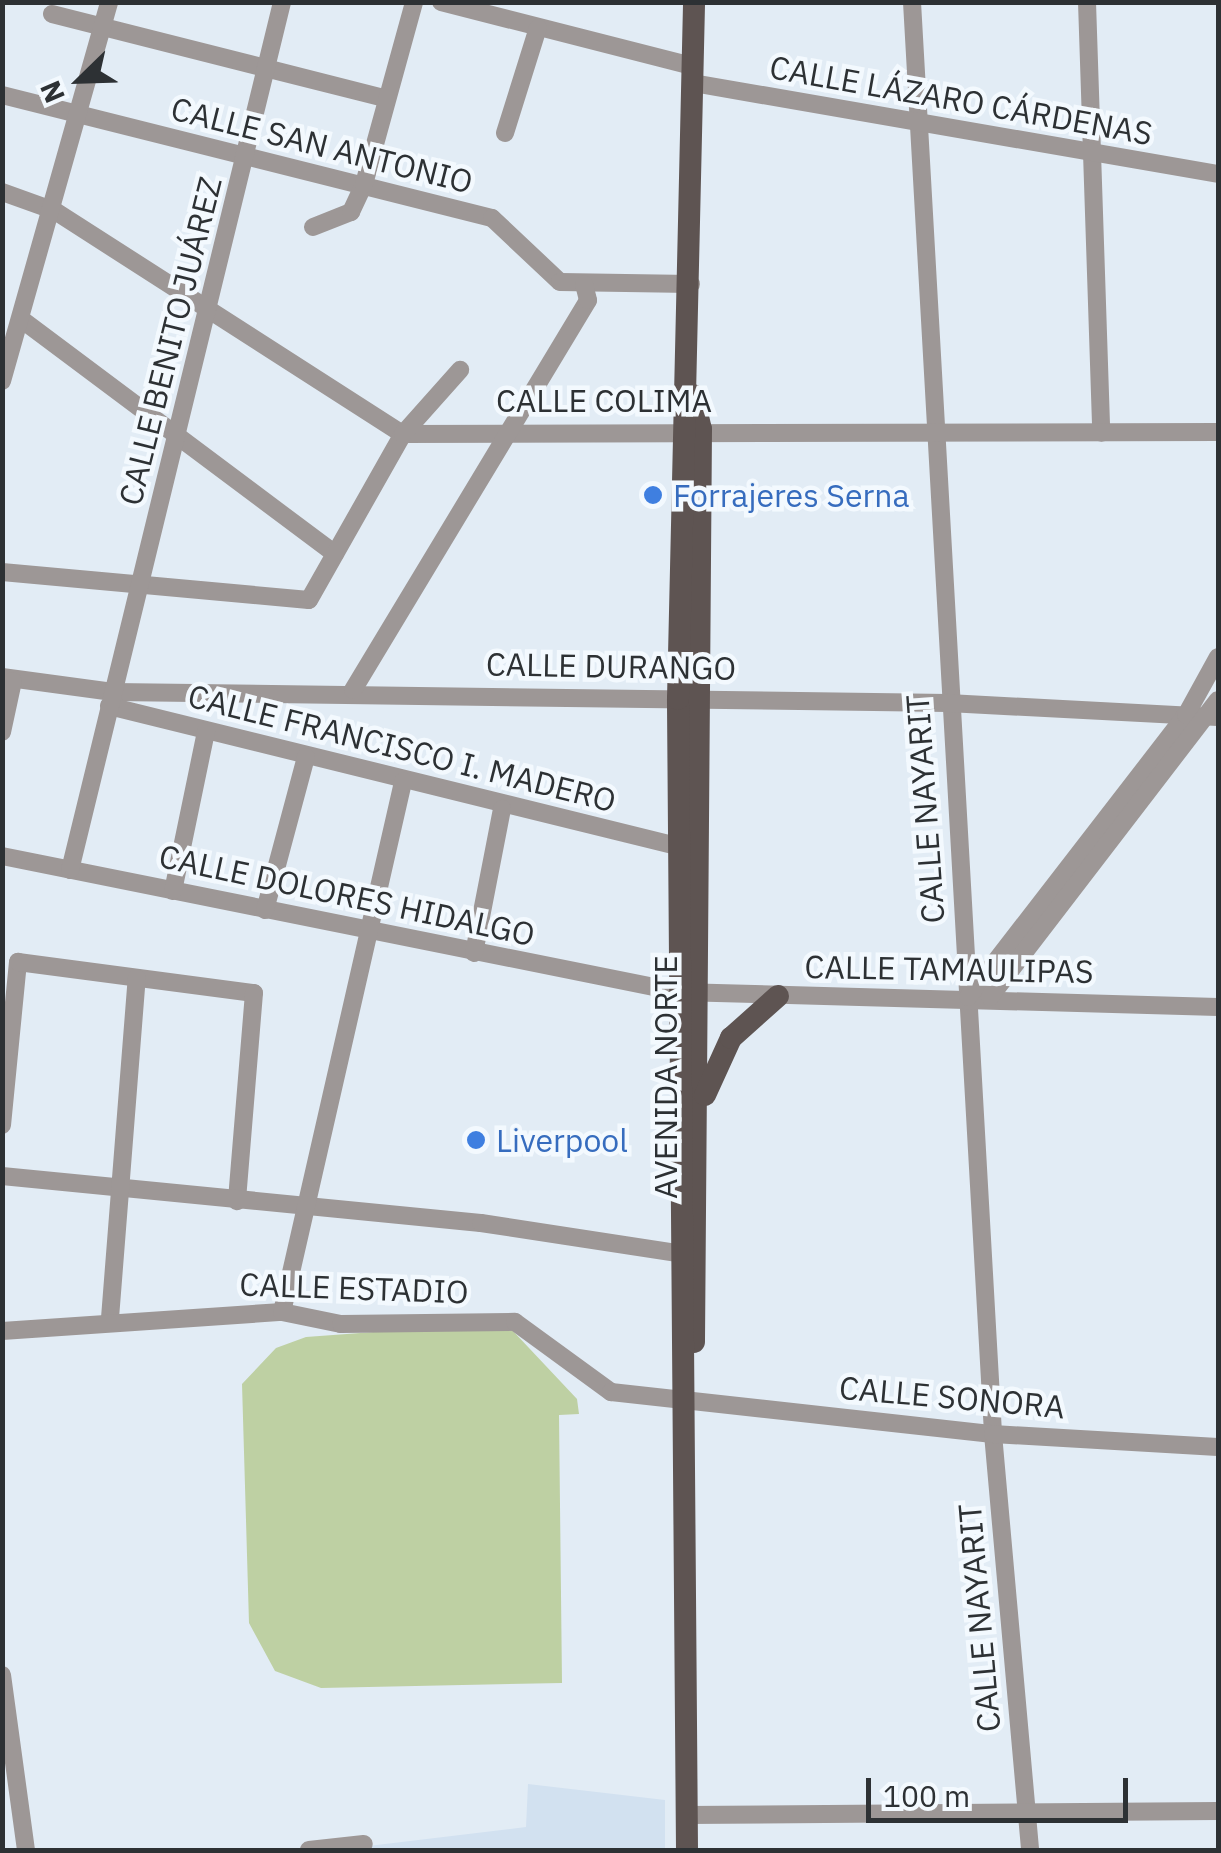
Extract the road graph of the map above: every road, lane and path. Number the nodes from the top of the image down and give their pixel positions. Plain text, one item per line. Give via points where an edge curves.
1 (109, 2) edge
2 (282, 2) edge
3 (414, 2) edge
4 (441, 2) edge
5 (694, 2) edge
6 (912, 2) edge
7 (1087, 2) edge
8 (52, 14) dead end
9 (104, 28) junction
10 (538, 28) junction
11 (267, 70) junction
12 (693, 74) junction
13 (2, 94) edge
14 (385, 98) junction
15 (82, 117) junction
16 (918, 128) junction
17 (505, 133) dead end
18 (1092, 154) junction
19 (245, 157) junction
20 (1218, 174) edge
21 (364, 184) junction
22 (2, 192) edge
23 (55, 211) junction
24 (313, 227) dead end
25 (584, 284) junction
26 (691, 284) junction
27 (210, 310) junction
28 (21, 320) junction
29 (460, 370) dead end
30 (2, 381) edge
31 (510, 429) junction
32 (692, 429) junction
33 (934, 430) junction
34 (1218, 432) edge
35 (1102, 433) junction
36 (178, 434) junction
37 (403, 434) junction
38 (335, 554) junction
39 (2, 572) edge
40 (143, 580) junction
41 (1218, 657) edge
42 (8, 679) edge
43 (353, 690) junction
44 (111, 699) junction
45 (687, 699) junction
46 (948, 703) junction
47 (1216, 711) edge
48 (1186, 715) junction
49 (206, 731) junction
50 (2, 732) edge
51 (306, 757) junction
52 (403, 782) junction
53 (502, 808) junction
54 (681, 847) junction
55 (2, 856) edge
56 (70, 870) junction
57 (172, 890) junction
58 (265, 910) junction
59 (369, 931) junction
60 (474, 952) junction
61 (137, 978) junction
62 (689, 992) junction
63 (778, 996) junction
64 (968, 996) junction
65 (990, 996) junction
66 (1218, 1007) edge
67 (698, 1122) junction
68 (2, 1125) edge
69 (2, 1176) edge
70 (122, 1184) junction
71 (237, 1201) junction
72 (306, 1207) junction
73 (678, 1253) junction
74 (282, 1312) junction
75 (110, 1318) junction
76 (2, 1331) edge
77 (694, 1356) junction
78 (687, 1401) junction
79 (993, 1434) junction
80 (1218, 1446) edge
81 (2, 1675) edge
82 (1218, 1811) edge
83 (1026, 1812) junction
84 (686, 1815) junction
85 (364, 1844) dead end
86 (26, 1850) edge
87 (308, 1850) edge
88 (686, 1850) edge
89 (1030, 1850) edge

1 - 9 street
2 - 11 street, CALLE BENITO JUÁREZ
3 - 14 street
4 - 10 street, CALLE LÁZARO CÁRDENAS
5 - 12 main road
6 - 16 street, CALLE NAYARIT
7 - 18 street
8 - 9 street
9 - 11 street
9 - 15 street
10 - 12 street, CALLE LÁZARO CÁRDENAS
10 - 17 street
11 - 14 street
11 - 19 street, CALLE BENITO JUÁREZ
12 - 16 street, CALLE LÁZARO CÁRDENAS
12 - 26 main road
13 - 15 street, CALLE SAN ANTONIO
14 - 21 street
15 - 19 street, CALLE SAN ANTONIO
15 - 23 street
16 - 18 street, CALLE LÁZARO CÁRDENAS
16 - 33 street, CALLE NAYARIT
18 - 20 street, CALLE LÁZARO CÁRDENAS
18 - 35 street
19 - 21 street, CALLE SAN ANTONIO
19 - 27 street, CALLE BENITO JUÁREZ
21 - 24 street via 351,212
21 - 25 street, CALLE SAN ANTONIO via 492,218 560,282
22 - 23 street
23 - 27 street
23 - 28 street
25 - 26 street
25 - 31 street via 588,300
26 - 32 main road
27 - 36 street, CALLE BENITO JUÁREZ
27 - 37 street
28 - 30 street
28 - 36 street
29 - 37 street
31 - 32 street, CALLE COLIMA
31 - 37 street, CALLE COLIMA
31 - 43 street
32 - 33 street, CALLE COLIMA
32 - 45 main road
33 - 35 street, CALLE COLIMA
33 - 46 street, CALLE NAYARIT
34 - 35 street, CALLE COLIMA
36 - 38 street
36 - 40 street, CALLE BENITO JUÁREZ
37 - 38 street
38 - 40 street via 309,600
39 - 40 street
40 - 44 street, CALLE BENITO JUÁREZ
41 - 48 street
42 - 44 street, CALLE DURANGO
42 - 50 street
43 - 44 street, CALLE DURANGO
43 - 45 street, CALLE DURANGO
44 - 49 street, CALLE FRANCISCO I. MADERO
44 - 56 street, CALLE BENITO JUÁREZ
45 - 46 street, CALLE DURANGO
45 - 54 main road, AVENIDA NORTE
45 - 62 main road, AVENIDA NORTE
46 - 48 street, CALLE DURANGO
46 - 64 street, CALLE NAYARIT
47 - 48 street, CALLE DURANGO
47 - 65 street
48 - 64 street
49 - 51 street, CALLE FRANCISCO I. MADERO
49 - 57 street
51 - 52 street, CALLE FRANCISCO I. MADERO
51 - 58 street
52 - 53 street, CALLE FRANCISCO I. MADERO
52 - 59 street
53 - 54 street, CALLE FRANCISCO I. MADERO
53 - 60 street
54 - 62 main road, AVENIDA NORTE
55 - 56 street, CALLE DOLORES HIDALGO
56 - 57 street, CALLE DOLORES HIDALGO
57 - 58 street, CALLE DOLORES HIDALGO
58 - 59 street, CALLE DOLORES HIDALGO
59 - 60 street, CALLE DOLORES HIDALGO
59 - 72 street
60 - 62 street, CALLE DOLORES HIDALGO
61 - 68 street via 18,962
61 - 70 street
61 - 71 street via 254,993
62 - 63 street, CALLE TAMAULIPAS
62 - 67 main road, AVENIDA NORTE
62 - 73 main road, AVENIDA NORTE
63 - 64 street, CALLE TAMAULIPAS
63 - 67 main road via 731,1038
64 - 65 street, CALLE TAMAULIPAS
64 - 79 street, CALLE NAYARIT
65 - 66 street, CALLE TAMAULIPAS
67 - 77 main road, AVENIDA NORTE
69 - 70 street
70 - 71 street
70 - 75 street
71 - 72 street
72 - 73 street
72 - 74 street
73 - 77 main road
73 - 78 main road, AVENIDA NORTE
74 - 75 street, CALLE ESTADIO
74 - 78 street, CALLE ESTADIO via 341,1324 515,1322 612,1392
75 - 76 street, CALLE ESTADIO
77 - 78 main road, AVENIDA NORTE
78 - 79 street, CALLE SONORA
78 - 84 main road, AVENIDA NORTE
79 - 80 street, CALLE SONORA
79 - 83 street, CALLE NAYARIT
81 - 86 street
82 - 83 street
83 - 84 street
83 - 89 street, CALLE NAYARIT
84 - 88 main road, AVENIDA NORTE
85 - 87 street

